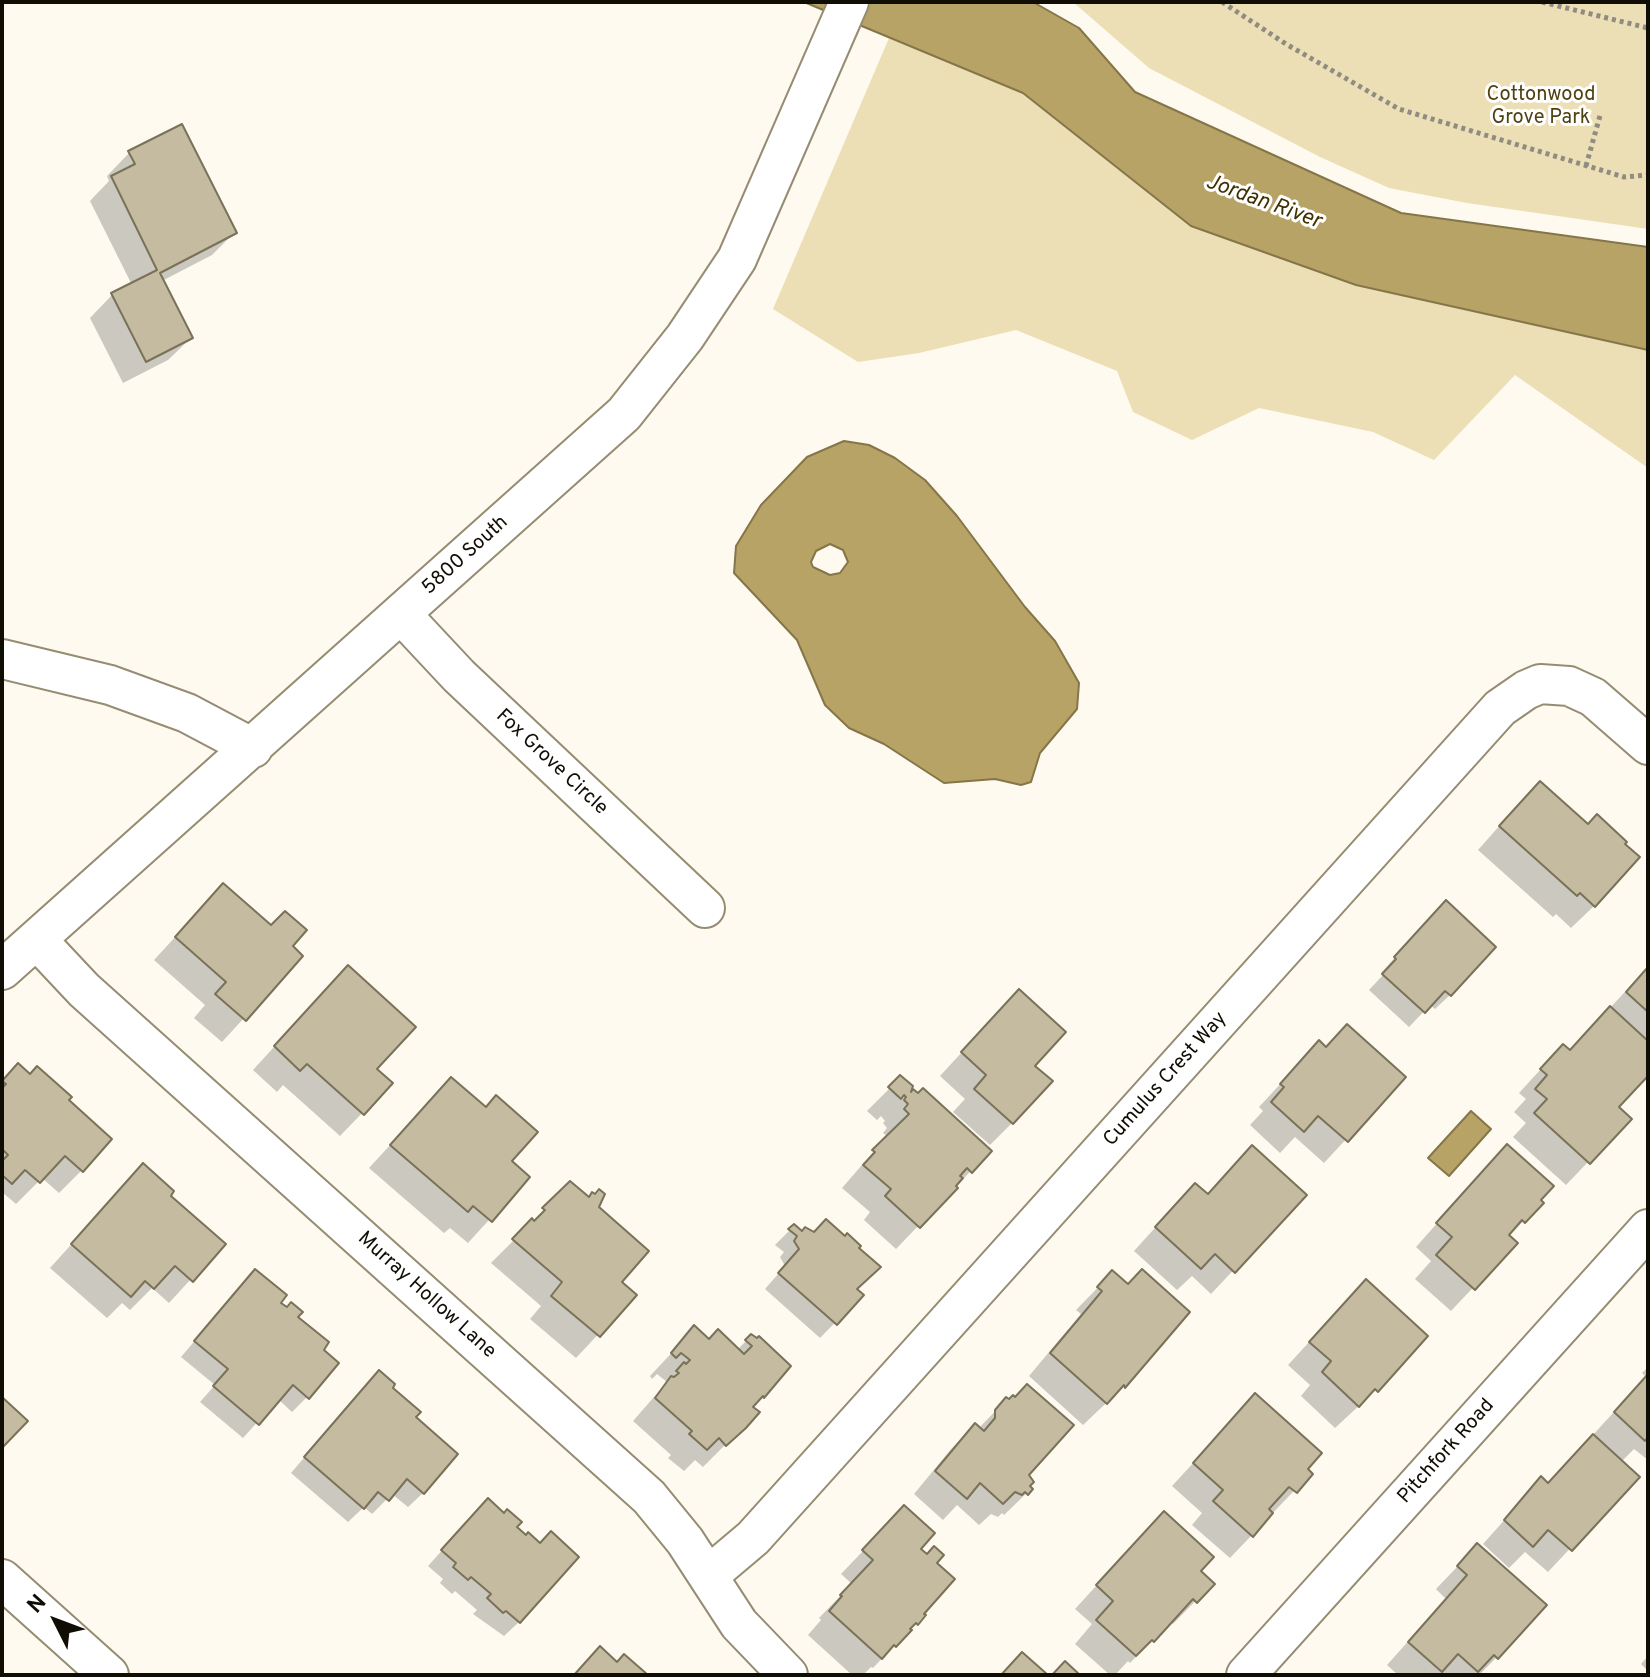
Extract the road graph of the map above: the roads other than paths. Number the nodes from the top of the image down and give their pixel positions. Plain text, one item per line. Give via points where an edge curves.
1 (849, 2) edge
2 (401, 614) junction
3 (2, 659) edge
4 (1648, 745) edge
5 (253, 748) junction
6 (705, 908) dead end
7 (37, 940) junction
8 (2, 970) edge
9 (1648, 1229) edge
10 (708, 1576) junction
11 (2, 1579) edge
12 (109, 1675) edge
13 (788, 1675) edge
14 (1246, 1675) edge

1 - 2 street, 5800 South via 737,259 685,337 624,414
2 - 5 street, 5800 South
2 - 6 street, Fox Grove Circle via 459,676
3 - 5 street via 110,685 187,713
4 - 10 street, Cumulus Crest Way via 1593,697 1569,686 1540,684 1500,708 753,1538
5 - 7 street, 5800 South
7 - 8 street, 5800 South
7 - 10 street, Murray Hollow Lane via 84,990 628,1476 668,1519
9 - 14 street, Pitchfork Road
10 - 13 street, Murray Hollow Lane via 739,1624
11 - 12 street

